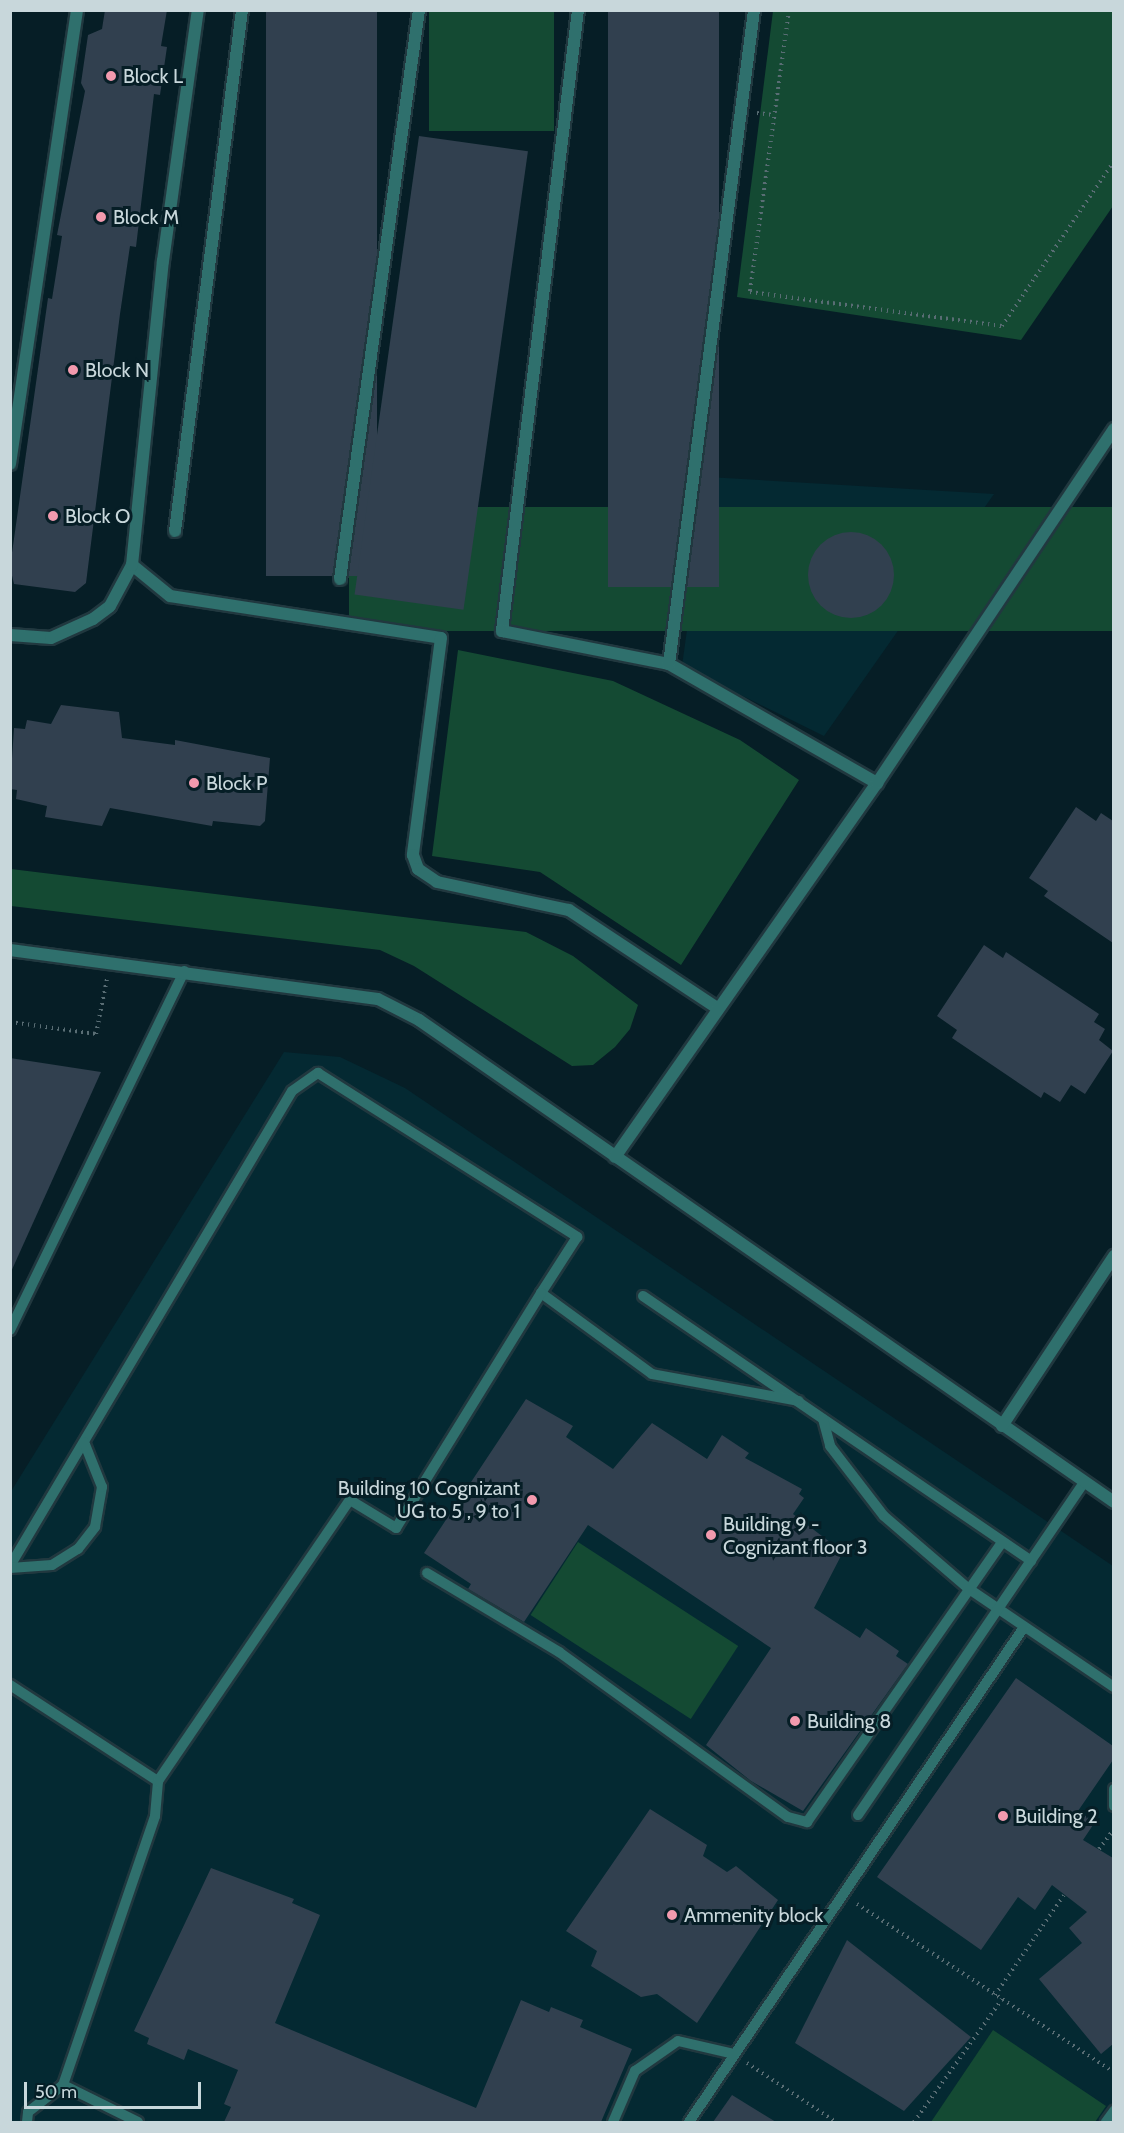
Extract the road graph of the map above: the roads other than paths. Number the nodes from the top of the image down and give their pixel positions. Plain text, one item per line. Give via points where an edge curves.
1 (77, 10) edge
2 (198, 10) edge
3 (242, 10) edge
4 (419, 10) edge
5 (578, 10) edge
6 (754, 10) edge
7 (1113, 429) edge
8 (10, 464) edge
9 (175, 531) dead end
10 (132, 565) junction
11 (340, 579) dead end
12 (10, 635) edge
13 (669, 664) junction
14 (877, 783) junction
15 (10, 950) edge
16 (184, 971) junction
17 (717, 1008) junction
18 (615, 1157) junction
19 (1113, 1256) edge
20 (541, 1293) junction
21 (643, 1296) dead end
22 (10, 1330) edge
23 (799, 1401) junction
24 (823, 1419) junction
25 (1002, 1426) junction
26 (84, 1442) junction
27 (1084, 1482) junction
28 (1113, 1502) edge
29 (1002, 1542) junction
30 (1031, 1561) junction
31 (10, 1567) edge
32 (427, 1573) dead end
33 (969, 1589) junction
34 (999, 1610) junction
35 (1024, 1627) junction
36 (10, 1685) edge
37 (1113, 1687) edge
38 (158, 1781) junction
39 (1113, 1789) edge
40 (1113, 1806) edge
41 (858, 1815) dead end
42 (734, 2054) junction
43 (63, 2085) junction
44 (1113, 2111) edge
45 (27, 2122) edge
46 (138, 2122) edge
47 (614, 2122) edge
48 (689, 2122) edge
49 (1106, 2122) edge

1 - 8 street
2 - 10 street via 163,261
3 - 9 street
4 - 11 street
5 - 13 street via 502,631
6 - 13 street
7 - 14 street
10 - 12 street via 110,606 93,619 51,638
10 - 17 street via 170,596 441,638 413,855 418,869 437,882 568,910
13 - 14 street
14 - 17 street
15 - 16 street
16 - 18 street via 378,999 419,1020
16 - 22 lane
17 - 18 street
18 - 25 street
19 - 25 street
20 - 23 lane via 665,1380
20 - 26 lane via 577,1237 318,1073 292,1091
20 - 38 lane via 396,1528 350,1500
21 - 23 lane
23 - 24 lane
24 - 29 lane
24 - 33 lane via 830,1446 867,1498
25 - 27 street
26 - 31 lane
26 - 31 lane via 102,1487 95,1527 78,1549 52,1565
27 - 28 street
27 - 30 lane
29 - 30 lane
29 - 33 lane
30 - 34 lane
32 - 33 lane via 559,1652 799,1821 814,1816
33 - 34 lane
34 - 35 lane
34 - 41 lane
35 - 37 lane
35 - 42 lane
36 - 38 lane
38 - 43 lane via 155,1816
39 - 40 lane
42 - 47 lane via 678,2041 634,2071
42 - 48 lane
43 - 45 lane via 28,2112
43 - 46 lane
44 - 49 lane

